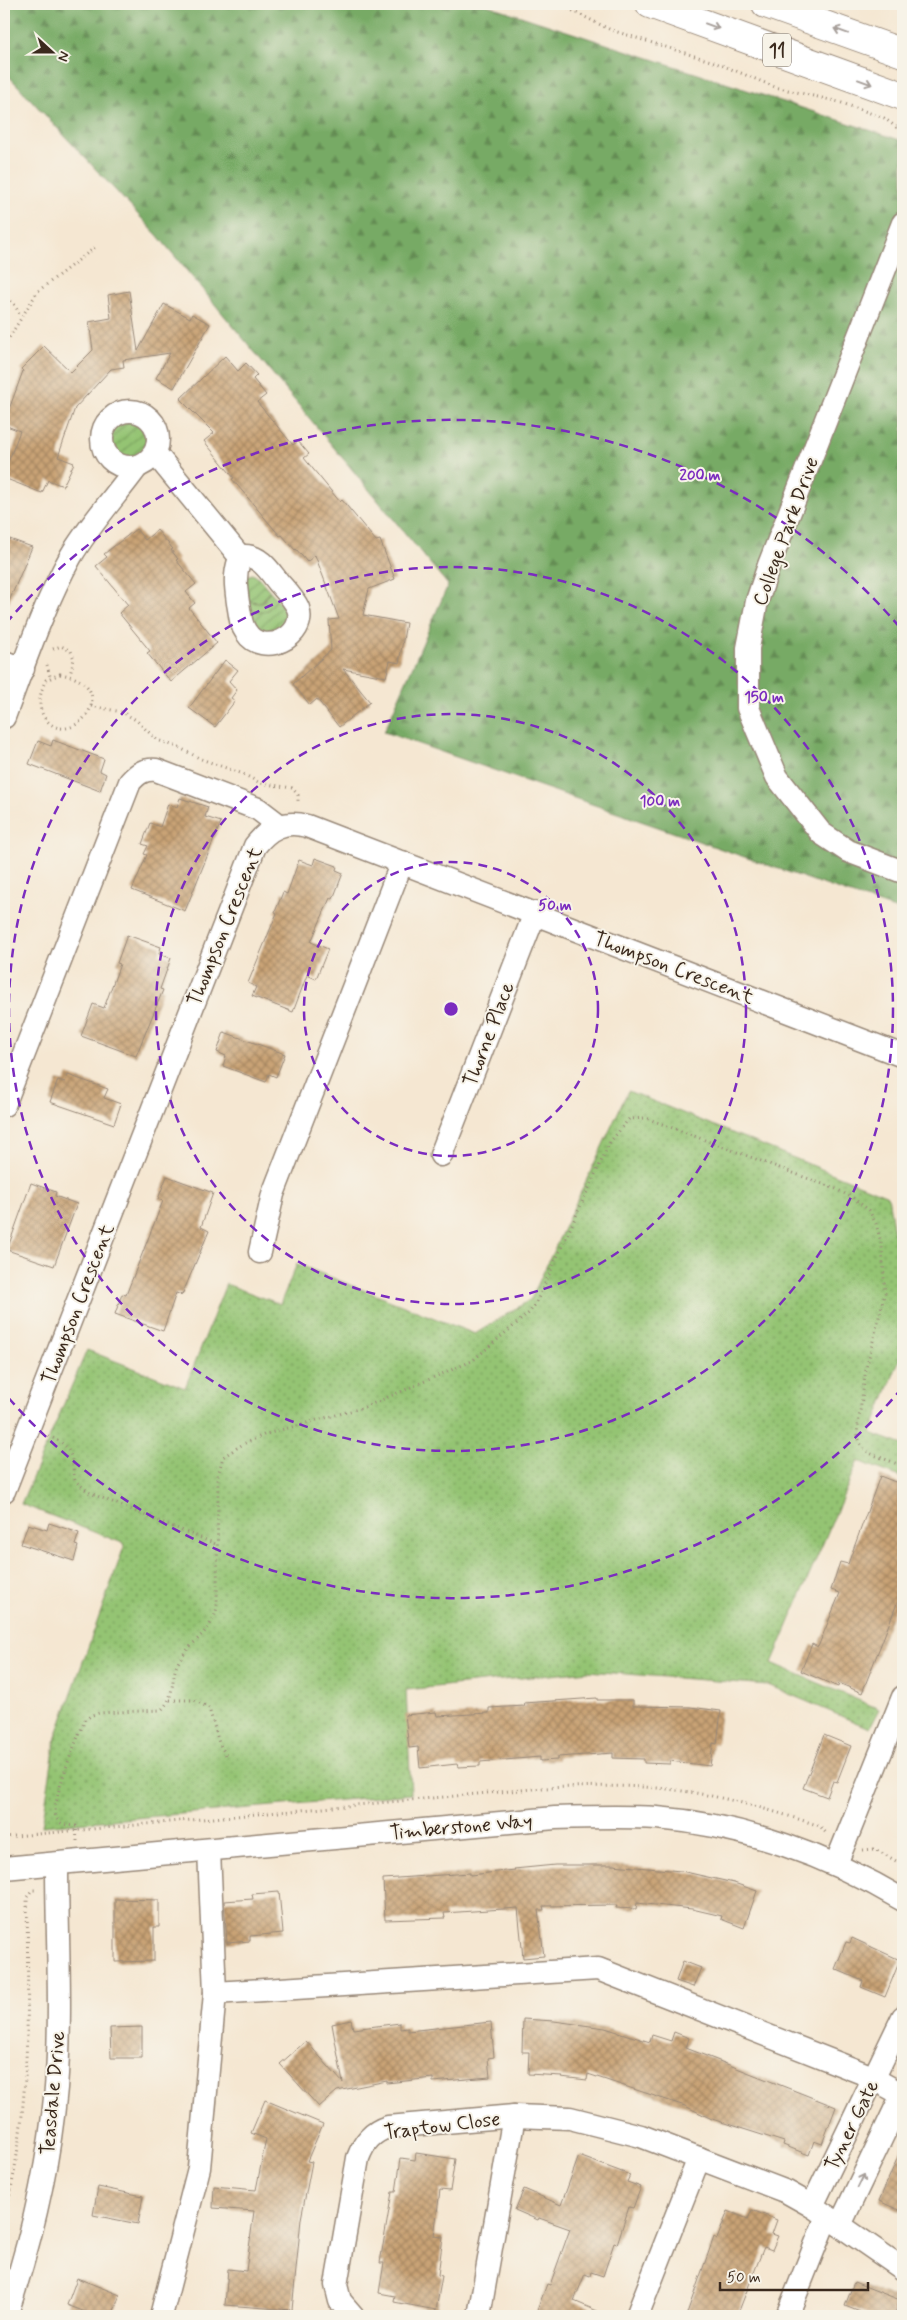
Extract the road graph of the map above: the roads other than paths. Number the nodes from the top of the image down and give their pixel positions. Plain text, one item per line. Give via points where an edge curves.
1 (650, 4) edge
2 (766, 4) edge
3 (903, 53) edge
4 (903, 96) edge
5 (903, 223) edge
6 (155, 453) junction
7 (137, 467) junction
8 (240, 558) dead end
9 (13, 666) edge
10 (6, 704) edge
11 (279, 825) junction
12 (402, 862) junction
13 (903, 872) edge
14 (535, 913) junction
15 (903, 1056) edge
16 (4, 1105) edge
17 (441, 1155) dead end
18 (260, 1252) dead end
19 (4, 1491) edge
20 (903, 1697) edge
21 (209, 1850) junction
22 (57, 1864) junction
23 (836, 1864) junction
24 (4, 1868) edge
25 (903, 1900) edge
26 (215, 1993) junction
27 (903, 2017) edge
28 (874, 2078) junction
29 (903, 2094) edge
30 (514, 2116) junction
31 (699, 2158) junction
32 (826, 2216) junction
33 (903, 2269) edge
34 (6, 2316) edge
35 (161, 2316) edge
36 (353, 2316) edge
37 (480, 2316) edge
38 (637, 2316) edge
39 (787, 2316) edge

1 -> 4 main road, 11
3 -> 2 main road, 11
5 - 13 street, College Park Drive via 769,565 757,601 748,648 747,678 748,708 777,777 801,810 821,833 848,851
6 - 7 street
6 - 7 street via 158,434 149,418 131,411 112,417 102,433 104,452 117,465
6 - 8 street
7 - 9 street via 72,555
9 - 10 street
11 - 12 street, Thompson Crescent via 307,826
11 - 16 street via 258,809 156,770 148,769 134,776
11 - 19 street, Thompson Crescent via 255,846
12 - 14 street, Thompson Crescent
12 - 18 street via 273,1194
14 - 15 street, Thompson Crescent
14 - 17 street, Thorne Place
20 - 23 street
21 - 22 street, Timberstone Way
21 - 23 street, Timberstone Way via 606,1816 658,1818 734,1831
21 - 26 street
22 - 24 street, Timberstone Way
22 - 34 street, Teasdale Drive via 59,2031 51,2130 33,2226
23 - 25 street, Timberstone Way
26 - 28 street via 598,1969
26 - 35 street via 199,2168
27 - 28 street, Tyner Gate
28 - 29 street
28 - 32 street, Tyner Gate
32 -> 29 street, Tyner Gate
30 - 31 street, Traptow Close via 588,2121 641,2136
30 - 36 street, Traptow Close via 388,2127 372,2134 366,2141 358,2158 336,2285 340,2301
30 - 37 street
31 - 32 street, Traptow Close via 787,2192
31 - 38 street
32 - 33 street, Traptow Close
32 - 39 street

